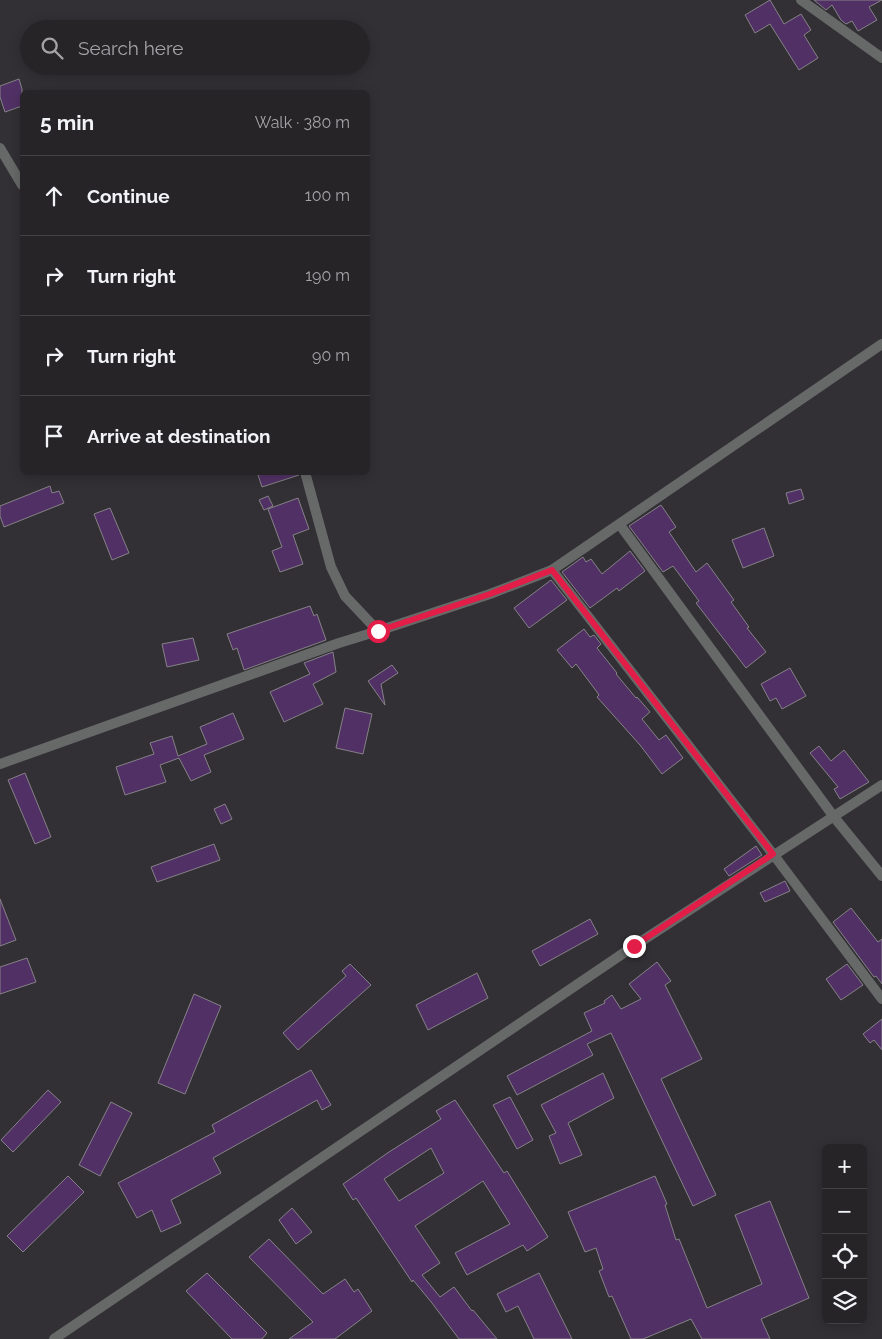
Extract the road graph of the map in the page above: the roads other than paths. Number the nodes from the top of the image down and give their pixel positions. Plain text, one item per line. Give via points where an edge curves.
1 (801, 0) edge
2 (882, 58) edge
3 (0, 148) edge
4 (20, 182) edge
5 (882, 344) edge
6 (306, 475) edge
7 (620, 525) junction
8 (552, 570) junction
9 (378, 631) junction
10 (0, 764) edge
11 (882, 785) edge
12 (834, 817) junction
13 (773, 854) junction
14 (882, 876) edge
15 (882, 999) edge
16 (54, 1339) edge

1 - 2 street
3 - 4 street
5 - 7 street
6 - 9 street via 330,567 345,596
7 - 8 street
7 - 12 street
8 - 9 street
8 - 13 street
9 - 10 street
11 - 12 street
12 - 13 street
12 - 14 street
13 - 15 street
13 - 16 street

